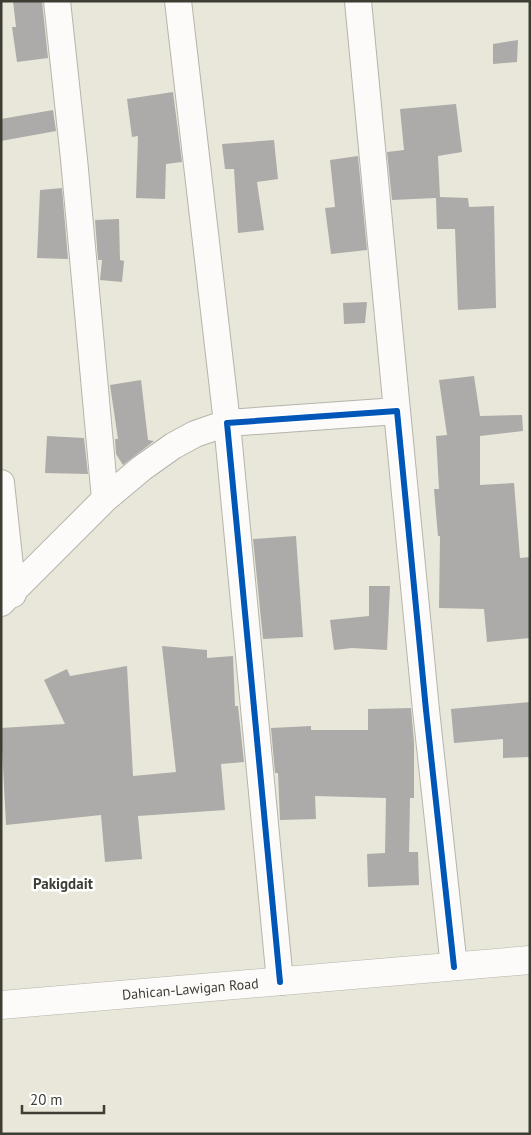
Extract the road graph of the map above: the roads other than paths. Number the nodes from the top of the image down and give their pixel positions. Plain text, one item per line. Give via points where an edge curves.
1 (57, 1) edge
2 (178, 1) edge
3 (358, 1) edge
4 (397, 411) junction
5 (228, 423) junction
6 (1, 484) edge
7 (105, 499) junction
8 (7, 599) edge
9 (530, 960) edge
10 (454, 967) junction
11 (280, 982) junction
12 (1, 1005) edge

1 - 7 street
2 - 5 street
3 - 4 street
4 - 5 street
4 - 10 street
5 - 7 street via 195,434 173,446
5 - 11 street
6 - 8 street
7 - 8 street
9 - 10 main road, Dahican-Lawigan Road
10 - 11 main road, Dahican-Lawigan Road
11 - 12 main road, Dahican-Lawigan Road

